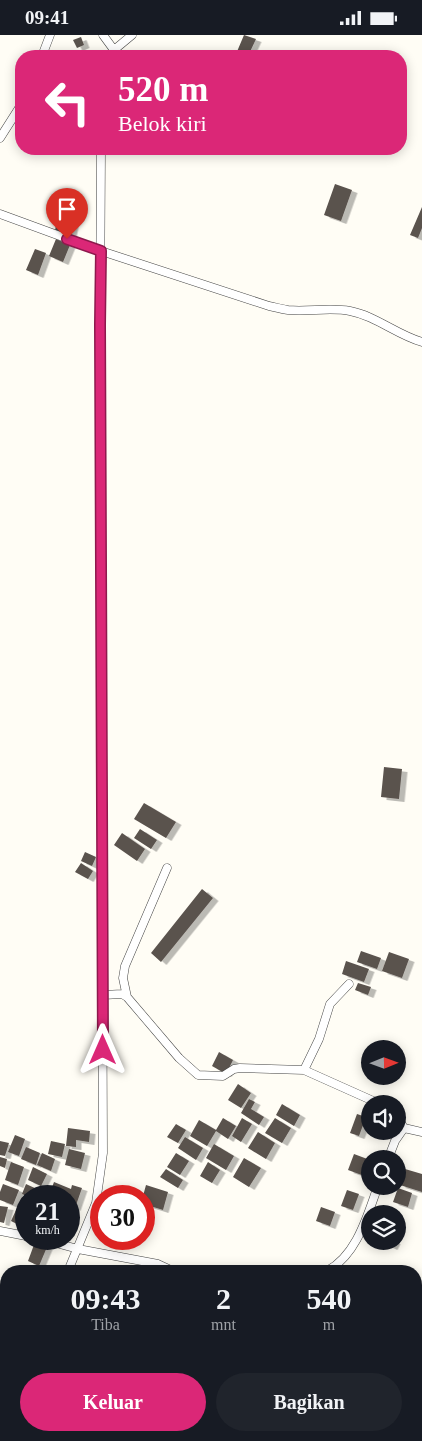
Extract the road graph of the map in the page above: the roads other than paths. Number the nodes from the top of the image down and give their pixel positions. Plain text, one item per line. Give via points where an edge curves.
1 (50, 35) edge
2 (103, 35) edge
3 (132, 35) edge
4 (44, 50) edge
5 (113, 50) edge
6 (118, 50) edge
7 (15, 114) edge
8 (0, 138) edge
9 (101, 155) edge
10 (0, 214) edge
11 (101, 251) junction
12 (422, 342) edge
13 (167, 868) dead end
14 (349, 984) dead end
15 (103, 995) junction
16 (127, 997) junction
17 (304, 1070) junction
18 (361, 1096) edge
19 (406, 1128) edge
20 (422, 1132) edge
21 (374, 1195) edge
22 (0, 1231) edge
23 (15, 1234) edge
24 (80, 1244) edge
25 (80, 1249) edge
26 (78, 1250) edge
27 (71, 1265) edge
28 (160, 1265) edge
29 (337, 1265) edge

1 - 4 street
2 - 5 street
3 - 6 street
7 - 8 street
9 - 11 street
10 - 11 street
11 - 12 street via 269,306 288,310 352,311
11 - 15 street
13 - 16 street via 125,966 123,978
14 - 17 street via 330,1004 319,1039
15 - 16 street via 122,994
15 - 24 street via 103,1153 96,1203
16 - 17 street via 179,1058 198,1075 223,1076 240,1068
17 - 18 street
19 - 20 street
21 - 29 street via 351,1250
22 - 23 street
25 - 28 street
26 - 27 street

